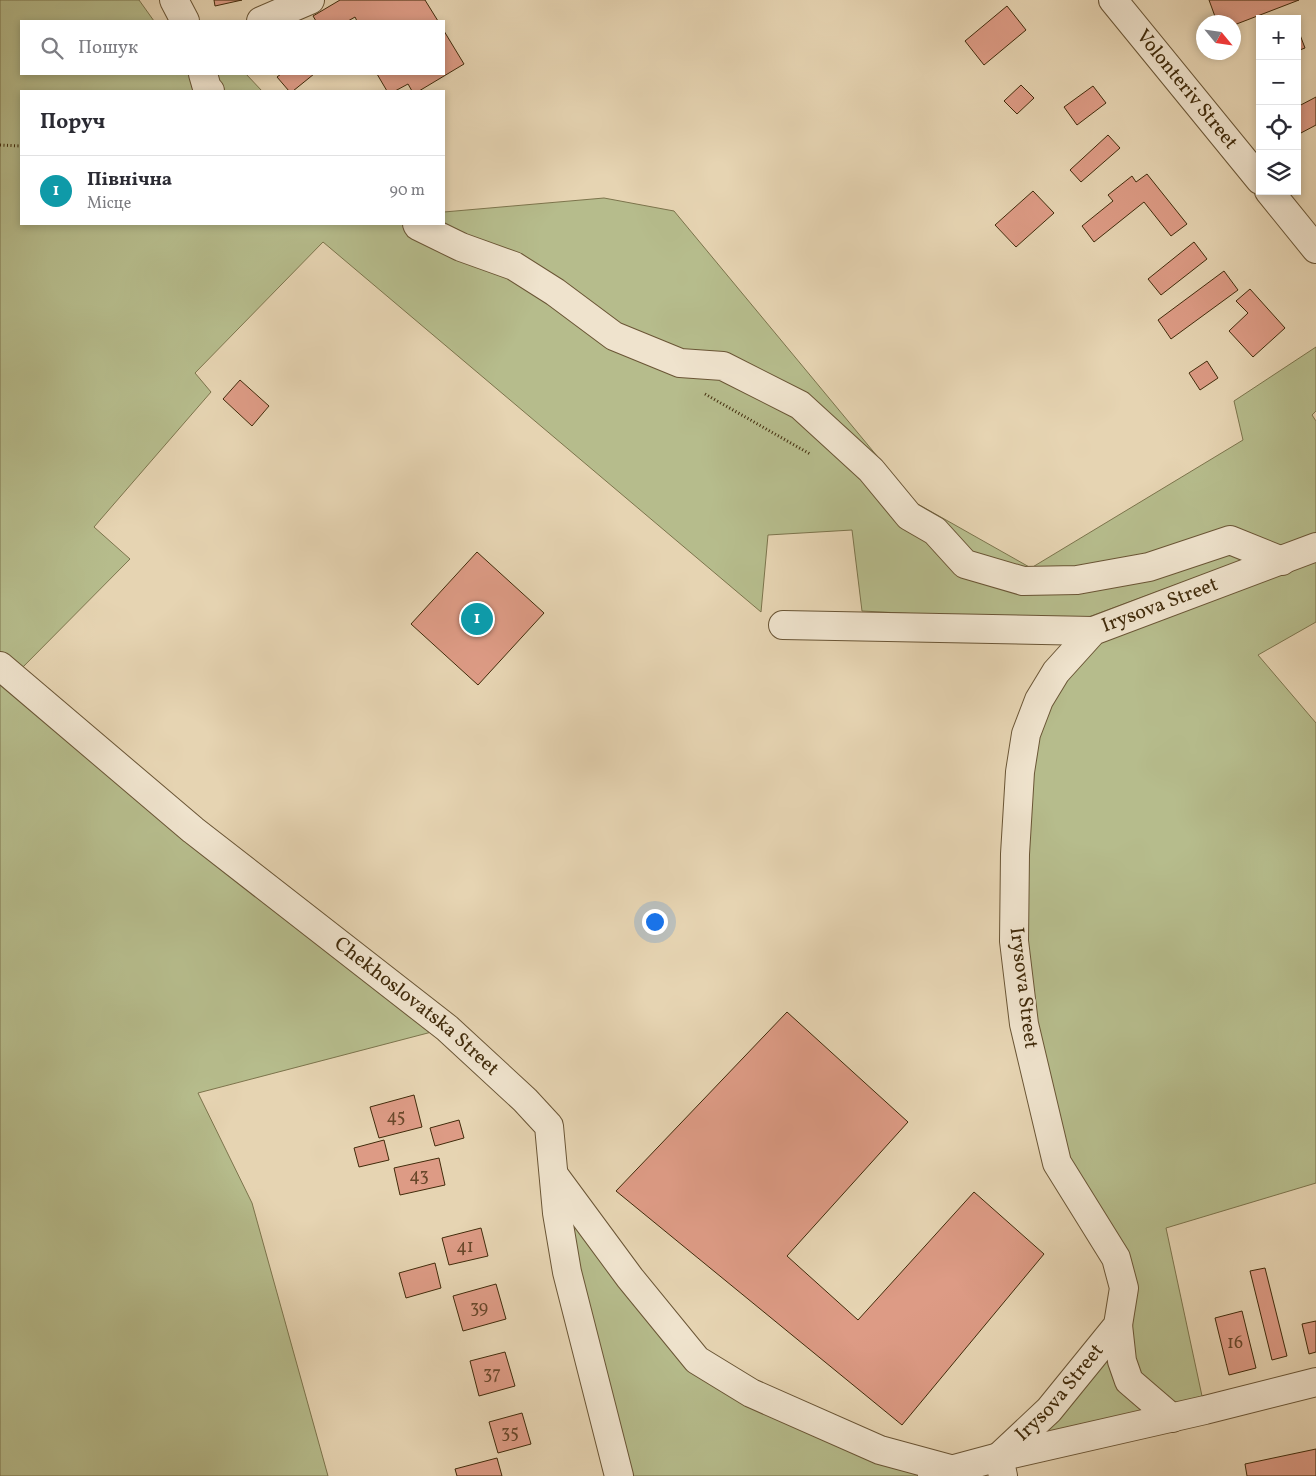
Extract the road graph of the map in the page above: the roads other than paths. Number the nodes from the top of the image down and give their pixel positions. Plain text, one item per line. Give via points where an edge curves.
1 (174, 0) edge
2 (310, 0) edge
3 (1113, 0) edge
4 (184, 20) edge
5 (263, 20) edge
6 (203, 75) edge
7 (209, 90) edge
8 (1256, 175) edge
9 (1272, 195) edge
10 (418, 225) edge
11 (1316, 249) edge
12 (1316, 547) edge
13 (1282, 561) junction
14 (783, 625) dead end
15 (1093, 631) junction
16 (0, 666) edge
17 (554, 1175) junction
18 (1118, 1325) junction
19 (1316, 1382) edge
20 (1172, 1418) junction
21 (1001, 1467) edge
22 (939, 1472) edge
23 (619, 1476) edge

1 - 4 street
2 - 5 street
3 - 8 street, Volonteriv Street
6 - 7 street
9 - 11 street
10 - 13 street via 461,247 514,266 614,336 680,363 723,366 800,405 871,470 909,516 935,531 965,564 1023,581 1077,580 1149,567 1230,540
12 - 13 street, Irysova Street
13 - 15 street, Irysova Street
14 - 15 street
15 - 18 street, Irysova Street via 1056,672 1039,700 1026,734 1015,845 1014,941 1024,1024 1057,1163 1116,1258 1124,1288
16 - 17 street, Chekhoslovatska Street via 193,830 446,1028 525,1100 549,1126
17 - 22 street via 630,1278 697,1360 751,1393 880,1450
17 - 23 street, Chekhoslovatska Street via 567,1272
18 - 20 street via 1128,1381
18 - 21 street, Irysova Street
19 - 20 street
20 - 21 street
21 - 22 street

